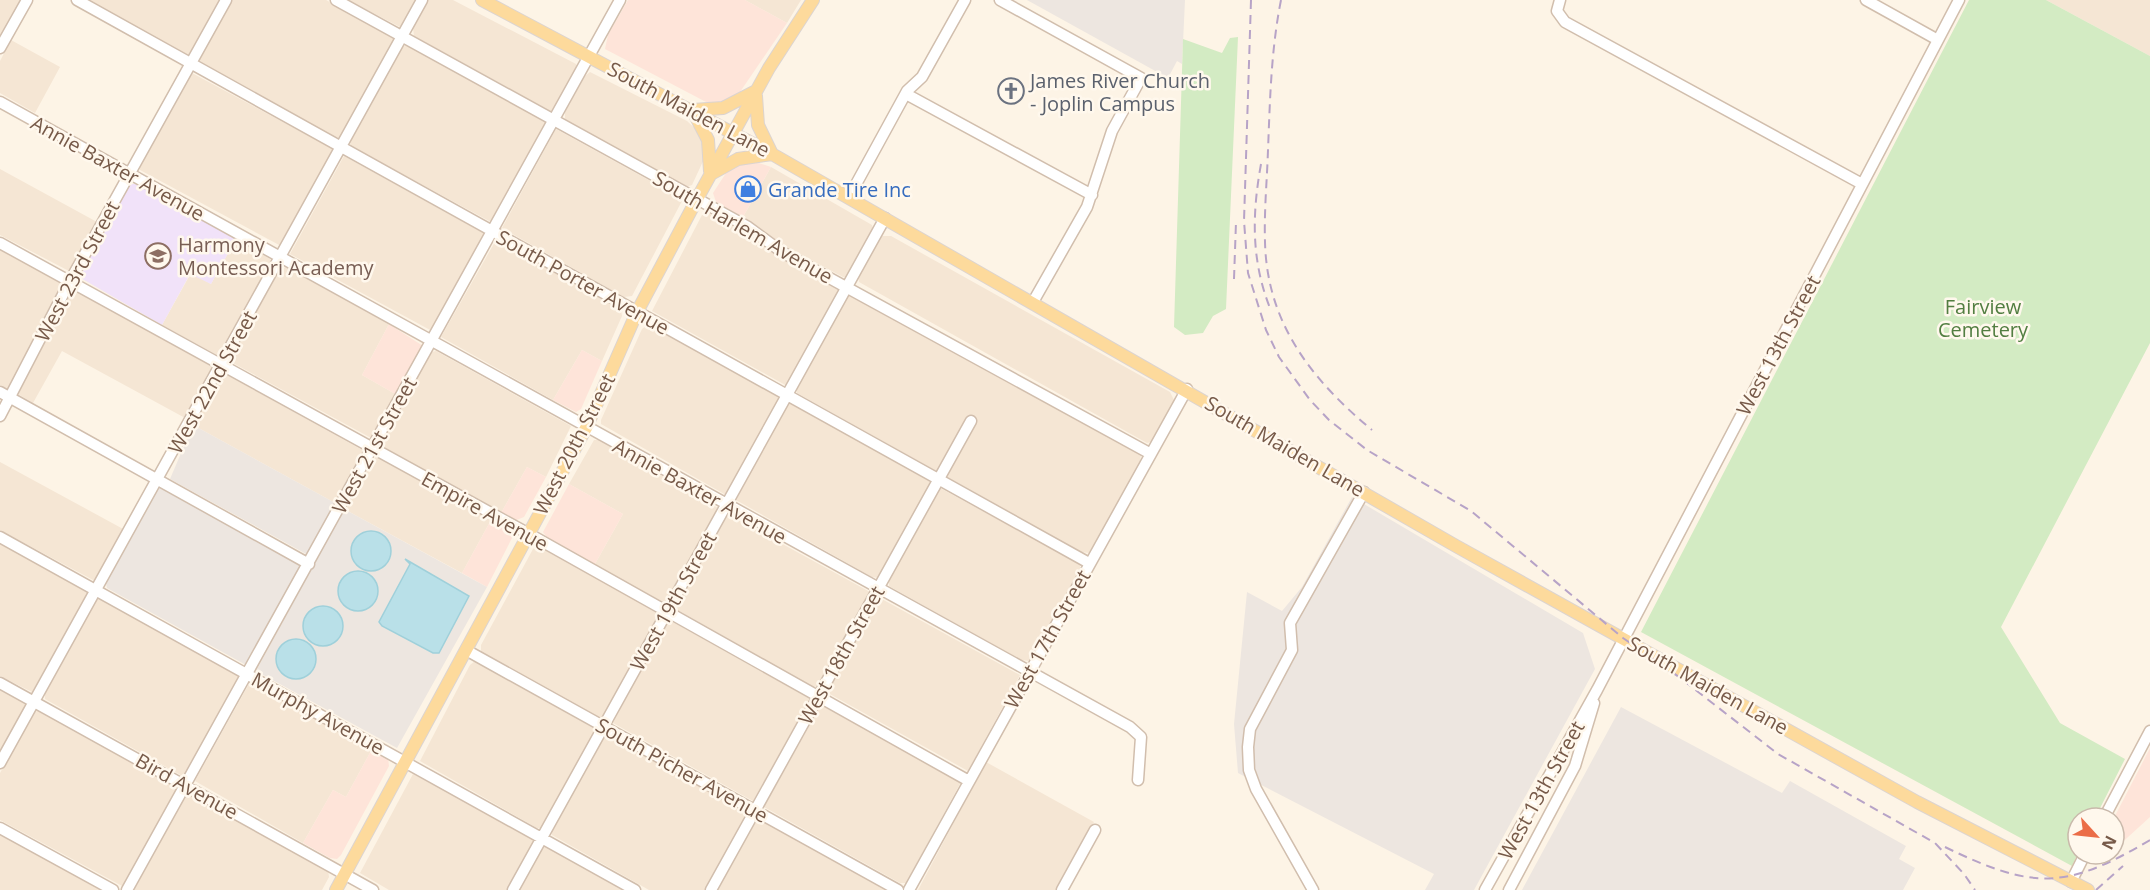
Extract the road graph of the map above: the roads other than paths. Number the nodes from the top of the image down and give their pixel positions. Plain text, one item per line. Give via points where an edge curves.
1 (27, 0) edge
2 (77, 0) edge
3 (226, 0) edge
4 (336, 0) edge
5 (422, 0) edge
6 (482, 0) edge
7 (620, 0) edge
8 (813, 0) edge
9 (965, 0) edge
10 (1000, 0) edge
11 (1559, 0) edge
12 (1866, 0) edge
13 (1959, 0) edge
14 (402, 37) junction
15 (1938, 40) junction
16 (0, 48) edge
17 (590, 56) junction
18 (190, 63) junction
19 (757, 90) junction
20 (906, 94) junction
21 (0, 102) edge
22 (692, 110) junction
23 (554, 120) junction
24 (734, 133) junction
25 (341, 147) junction
26 (772, 154) junction
27 (129, 174) junction
28 (710, 175) junction
29 (1862, 184) junction
30 (1092, 195) junction
31 (849, 197) junction
32 (696, 199) junction
33 (885, 218) junction
34 (492, 231) junction
35 (0, 243) edge
36 (280, 258) junction
37 (70, 281) junction
38 (847, 286) junction
39 (1033, 302) junction
40 (637, 312) junction
41 (431, 342) junction
42 (220, 365) junction
43 (1186, 389) junction
44 (5, 395) edge
45 (787, 395) junction
46 (0, 416) edge
47 (971, 421) dead end
48 (586, 428) junction
49 (372, 449) junction
50 (1150, 454) junction
51 (157, 479) junction
52 (938, 479) junction
53 (1364, 492) junction
54 (726, 505) junction
55 (529, 534) junction
56 (0, 537) edge
57 (1089, 563) junction
58 (309, 564) junction
59 (96, 590) junction
60 (877, 590) junction
61 (666, 612) junction
62 (1623, 638) junction
63 (466, 650) junction
64 (1029, 672) junction
65 (248, 674) junction
66 (0, 683) edge
67 (1597, 690) junction
68 (818, 697) junction
69 (34, 702) junction
70 (603, 727) junction
71 (2150, 731) edge
72 (405, 762) junction
73 (0, 763) edge
74 (1138, 780) dead end
75 (969, 781) junction
76 (185, 786) junction
77 (2110, 806) edge
78 (755, 811) junction
79 (0, 828) edge
80 (1095, 830) dead end
81 (541, 838) junction
82 (2079, 866) edge
83 (1497, 869) junction
84 (345, 874) junction
85 (1515, 880) junction
86 (2071, 882) junction
87 (113, 890) edge
88 (127, 890) edge
89 (336, 890) edge
90 (373, 890) edge
91 (513, 890) edge
92 (635, 890) edge
93 (711, 890) edge
94 (898, 890) edge
95 (909, 890) edge
96 (1062, 890) edge
97 (1313, 890) edge
98 (1485, 890) edge
99 (1509, 890) edge
100 (2088, 890) edge

1 - 16 street
2 - 18 street, South Porter Avenue
3 - 18 street, West 23rd Street
4 - 14 street, South Harlem Avenue
5 - 14 street, West 22nd Street
6 - 17 main road, South Maiden Lane
7 - 17 street, West 21st Street
8 - 19 main road, West 20th Street
9 - 20 street via 922,77
10 - 30 street via 1141,78 1112,131
11 - 29 street via 1557,11 1564,22
12 - 15 street
13 - 15 street, West 13th Street
14 - 23 street, South Harlem Avenue
14 - 25 street, West 22nd Street
15 - 29 street, West 13th Street
17 - 22 main road, South Maiden Lane
17 - 23 street, West 21st Street
18 - 25 street, South Porter Avenue
18 - 27 street, West 23rd Street
19 - 22 main road via 723,108
19 - 24 main road, West 20th Street
19 - 26 main road via 756,118
20 - 30 street
20 - 31 street
21 - 27 street, Annie Baxter Avenue
22 - 24 main road, South Maiden Lane
22 - 28 main road via 708,140
23 - 32 street, South Harlem Avenue
23 - 34 street, West 21st Street
24 - 26 main road, South Maiden Lane
24 - 28 main road, West 20th Street
25 - 34 street, South Porter Avenue
25 - 36 street, West 22nd Street
26 - 28 main road via 738,159
26 - 31 main road, South Maiden Lane
27 - 36 street, Annie Baxter Avenue
27 - 37 street, West 23rd Street
28 - 32 main road, West 20th Street
29 - 62 street, West 13th Street
30 - 39 street
31 - 33 main road, South Maiden Lane
32 - 38 street, South Harlem Avenue
32 - 40 main road, West 20th Street
33 - 38 street, West 19th Street
33 - 39 main road, South Maiden Lane
34 - 40 street, South Porter Avenue
34 - 41 street, West 21st Street
35 - 37 street, Empire Avenue
36 - 41 street, Annie Baxter Avenue
36 - 42 street, West 22nd Street
37 - 42 street, Empire Avenue
37 - 44 street, West 23rd Street
38 - 45 street, West 19th Street
38 - 50 street, South Harlem Avenue
39 - 43 main road, South Maiden Lane
40 - 45 street, South Porter Avenue
40 - 48 main road, West 20th Street
41 - 48 street, Annie Baxter Avenue
41 - 49 street, West 21st Street
42 - 49 street, Empire Avenue
42 - 51 street, West 22nd Street
43 - 50 street, West 17th Street
43 - 53 main road, South Maiden Lane
44 - 46 street, West 23rd Street
44 - 51 street
45 - 52 street, South Porter Avenue
45 - 54 street, West 19th Street
47 - 52 street, West 18th Street
48 - 54 street, Annie Baxter Avenue
48 - 55 main road, West 20th Street
49 - 55 street, Empire Avenue
49 - 58 street, West 21st Street
50 - 57 street, West 17th Street
51 - 58 street
51 - 59 street, West 22nd Street
52 - 57 street, South Porter Avenue
52 - 60 street, West 18th Street
53 - 62 main road, South Maiden Lane
53 - 97 street via 1290,623 1292,650 1250,729 1249,770 1256,789
54 - 60 street, Annie Baxter Avenue
54 - 61 street, West 19th Street
55 - 61 street, Empire Avenue
55 - 63 main road, West 20th Street
56 - 59 street, Murphy Avenue
57 - 64 street, West 17th Street
58 - 65 street, West 21st Street
59 - 65 street, Murphy Avenue
59 - 69 street, West 22nd Street
60 - 64 street, Annie Baxter Avenue
60 - 68 street, West 18th Street
61 - 68 street, Empire Avenue
61 - 70 street, West 19th Street
62 - 67 street, West 13th Street
62 - 86 main road, South Maiden Lane via 1917,802
63 - 70 street, South Picher Avenue
63 - 72 main road, West 20th Street
64 - 74 street, Annie Baxter Avenue via 1138,732 1142,745
64 - 75 street, West 17th Street
65 - 72 street, Murphy Avenue
65 - 76 street, West 21st Street
66 - 69 street, Bird Avenue
67 - 83 street, West 13th Street
67 - 85 street, West 13th Street via 1575,766
68 - 75 street, Empire Avenue
68 - 78 street, West 18th Street
69 - 73 street, West 22nd Street
69 - 76 street, Bird Avenue
70 - 78 street, South Picher Avenue
70 - 81 street, West 19th Street
71 - 77 street
72 - 81 street, Murphy Avenue
72 - 84 main road, West 20th Street
75 - 95 street, West 17th Street
76 - 84 street, Bird Avenue
76 - 88 street, West 21st Street
78 - 93 street, West 18th Street
78 - 94 street, South Picher Avenue
79 - 87 street
80 - 96 street
81 - 91 street, West 19th Street
81 - 92 street, Murphy Avenue
82 - 86 street
83 - 85 street
83 - 98 street, West 13th Street
84 - 89 main road, West 20th Street
84 - 90 street, Bird Avenue
85 - 99 street, West 13th Street
86 - 100 main road, South Maiden Lane

